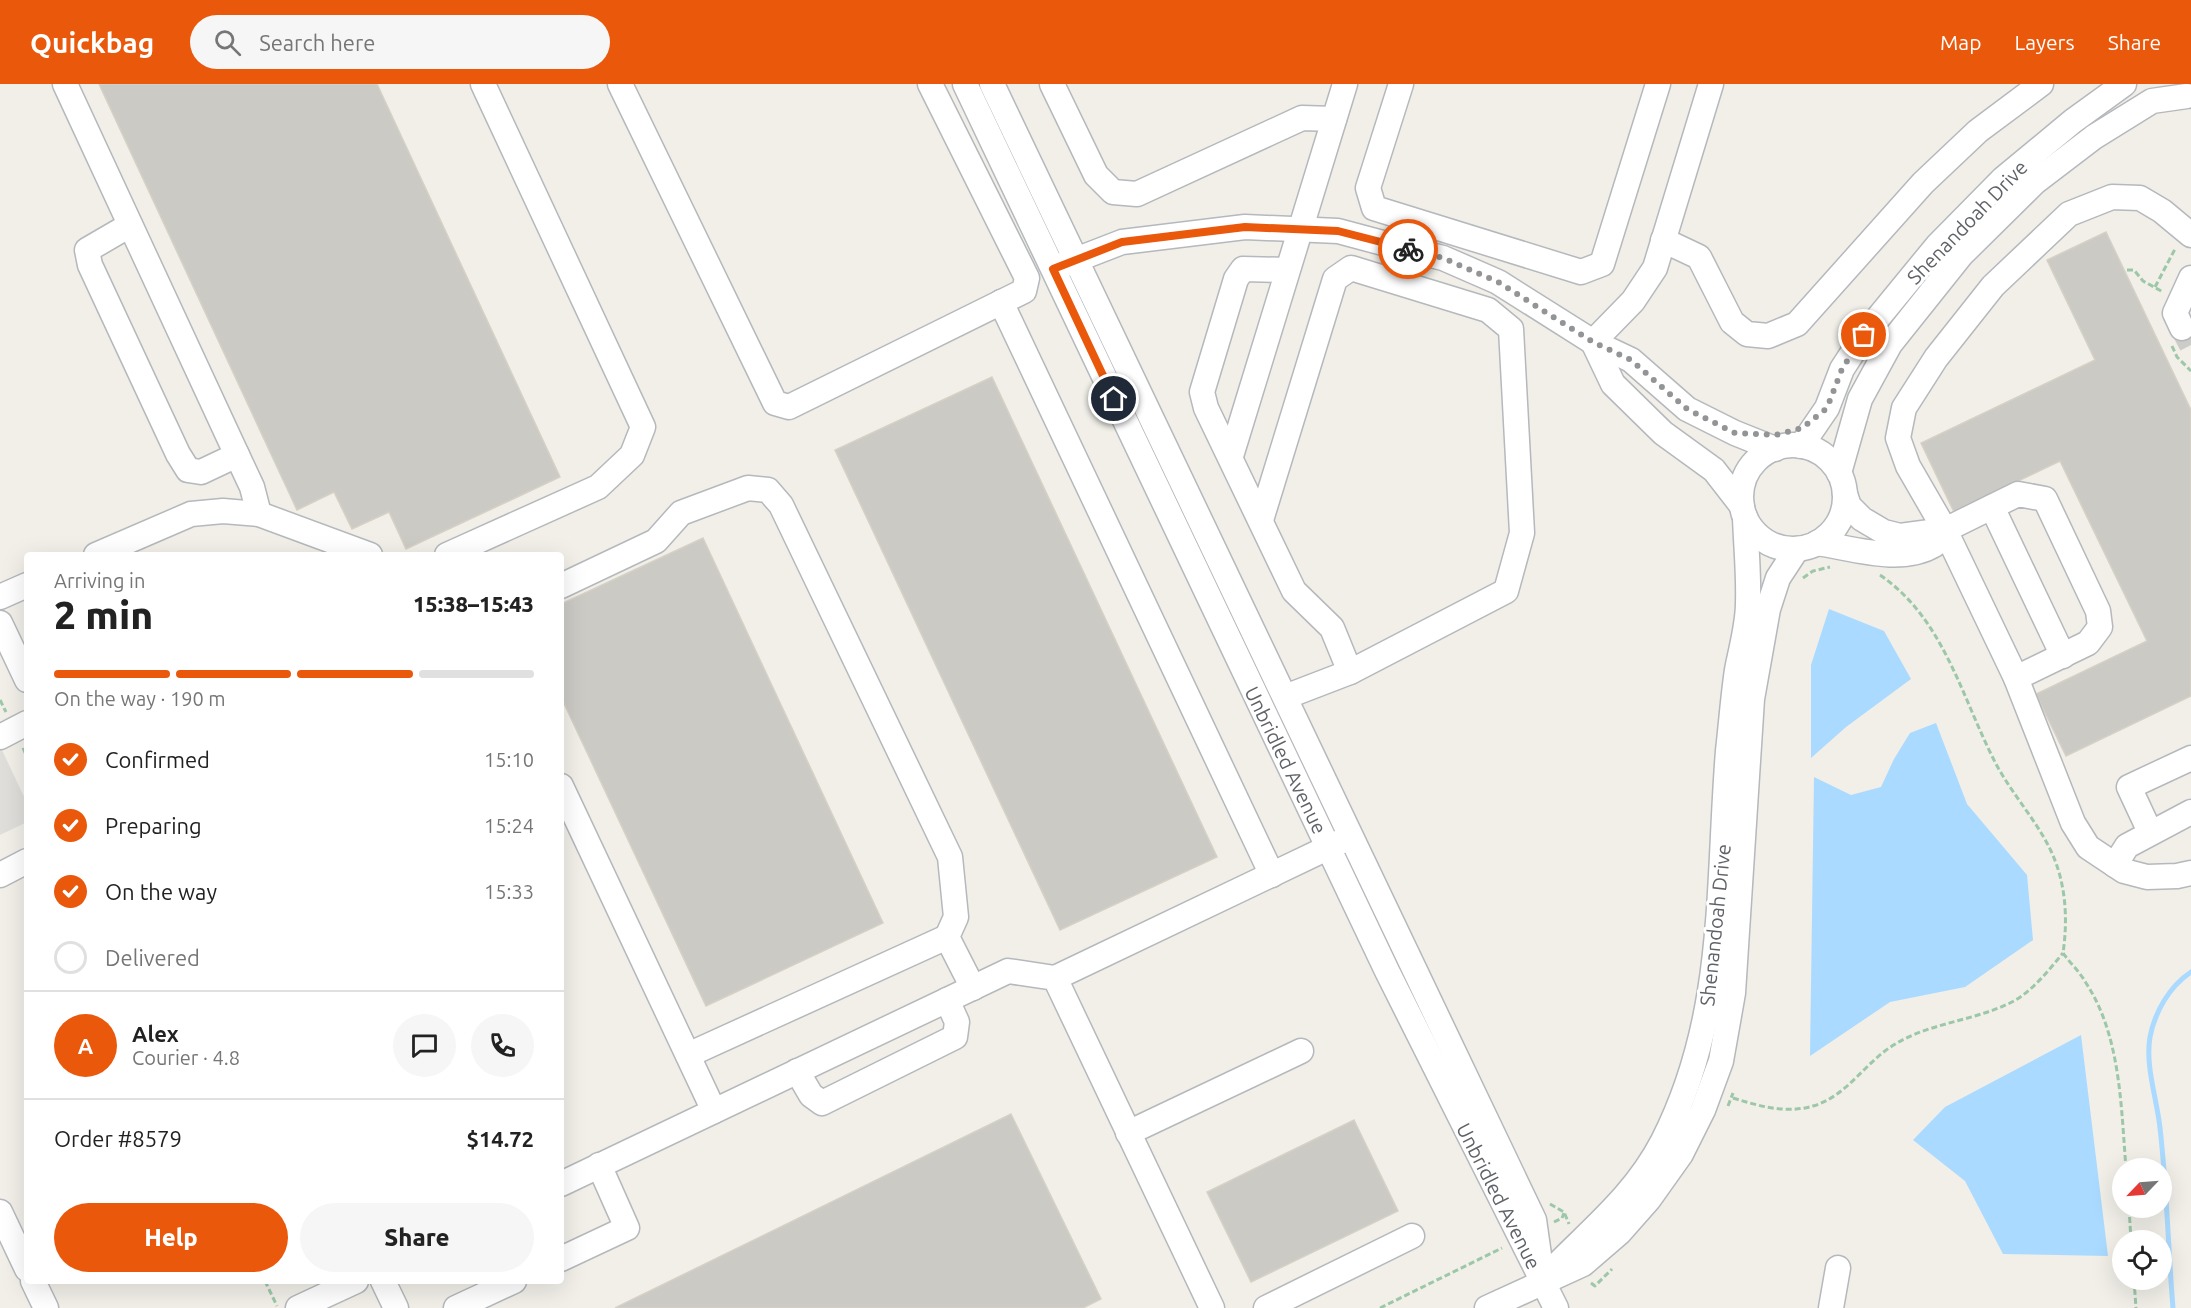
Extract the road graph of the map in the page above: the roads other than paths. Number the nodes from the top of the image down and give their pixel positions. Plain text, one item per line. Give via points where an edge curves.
1 (65, 84) edge
2 (483, 84) edge
3 (620, 84) edge
4 (930, 84) edge
5 (965, 84) edge
6 (993, 84) edge
7 (1052, 84) edge
8 (1345, 84) edge
9 (1401, 84) edge
10 (1658, 84) edge
11 (1711, 84) edge
12 (2041, 84) edge
13 (2124, 84) edge
14 (2184, 92) edge
15 (1334, 119) junction
16 (1408, 219) junction
17 (130, 225) junction
18 (1299, 230) junction
19 (2185, 239) edge
20 (1663, 240) junction
21 (1398, 247) junction
22 (1506, 250) junction
23 (1076, 261) junction
24 (1053, 269) junction
25 (1287, 270) junction
26 (1027, 278) junction
27 (2191, 278) edge
28 (1388, 280) junction
29 (1498, 282) junction
30 (1001, 302) junction
31 (1488, 310) junction
32 (2182, 328) tunnel mouth
33 (1593, 342) junction
34 (1827, 408) junction
35 (1735, 433) junction
36 (1801, 446) junction
37 (1775, 449) junction
38 (237, 455) junction
39 (1231, 456) junction
40 (1842, 484) junction
41 (1992, 507) junction
42 (1744, 512) junction
43 (259, 514) junction
44 (1261, 520) junction
45 (1945, 530) junction
46 (1900, 545) junction
47 (1807, 546) junction
48 (103, 552) edge
49 (362, 552) edge
50 (454, 552) edge
51 (564, 585) edge
52 (24, 586) edge
53 (0, 597) edge
54 (0, 623) edge
55 (2063, 656) junction
56 (1350, 672) junction
57 (24, 674) edge
58 (2016, 678) junction
59 (1285, 697) junction
60 (24, 725) edge
61 (0, 737) edge
62 (2191, 758) edge
63 (564, 792) edge
64 (2191, 812) edge
65 (2150, 832) junction
66 (1351, 837) junction
67 (1328, 848) junction
68 (24, 863) edge
69 (2115, 865) junction
70 (2191, 873) edge
71 (0, 875) edge
72 (1272, 875) junction
73 (947, 937) junction
74 (1055, 978) junction
75 (973, 988) junction
76 (947, 1000) junction
77 (1301, 1051) dead end
78 (688, 1055) junction
79 (797, 1071) junction
80 (714, 1111) junction
81 (1128, 1133) junction
82 (599, 1165) junction
83 (564, 1182) edge
84 (0, 1212) edge
85 (1412, 1236) dead end
86 (1528, 1236) junction
87 (1579, 1254) junction
88 (564, 1258) edge
89 (24, 1263) edge
90 (1838, 1268) dead end
91 (1542, 1280) junction
92 (34, 1284) edge
93 (349, 1284) edge
94 (384, 1284) edge
95 (508, 1284) edge
96 (313, 1299) edge
97 (46, 1308) edge
98 (396, 1308) edge
99 (456, 1308) edge
100 (1212, 1308) edge
101 (1266, 1308) edge
102 (1487, 1308) edge
103 (1556, 1308) edge
104 (1831, 1308) edge

1 - 17 street
2 - 50 street via 643,427 632,455 598,487
3 - 30 street via 774,404 789,407
4 - 26 street
5 - 24 street, Unbridled Avenue
6 - 23 street, Unbridled Avenue
7 - 15 street via 1096,175 1113,192 1137,194 1302,118
8 - 15 street
9 - 16 street via 1368,188 1374,208
10 - 22 street via 1602,264 1581,272
11 - 20 street
12 - 20 street via 1978,131 1923,183 1797,324 1768,336 1747,334 1732,322 1699,256
13 - 34 street, Shenandoah Drive via 2003,179 1937,246 1864,335 1842,369
14 - 40 street, Shenandoah Drive via 2152,101 2094,137 2035,182 1961,255 1890,344 1860,399
15 - 18 street
16 - 21 street
16 - 22 street
17 - 38 street
17 - 38 street via 87,250 104,296 189,470 201,472
18 - 21 street via 1338,231
18 - 23 street via 1245,227 1122,242
18 - 25 street
19 - 45 street via 2162,211 2140,198 2112,197 2069,214 1993,286 1936,358 1904,408 1898,438 1908,466
20 - 33 street via 1655,268 1633,301
21 - 28 street
21 - 29 street via 1443,258
22 - 29 street
23 - 24 street
23 - 59 street, Unbridled Avenue
24 - 26 street
24 - 67 street, Unbridled Avenue
25 - 39 street
25 - 39 street via 1243,269 1236,279 1205,381 1202,392 1206,408
26 - 30 street via 1024,291
27 - 32 street via 2175,313
28 - 31 street
28 - 44 street via 1351,268 1335,279
29 - 31 street
29 - 33 street
30 - 72 street
31 - 56 street via 1511,329 1517,392 1522,533 1506,591
33 - 35 street via 1631,360 1687,409
33 - 42 street via 1613,384 1663,433 1714,470
34 - 35 street via 1802,428 1776,435
34 - 36 street, Shenandoah Drive
35 - 37 street
36 - 37 street
36 - 40 street via 1829,460
37 - 42 street via 1756,461 1747,474 1742,490
38 - 43 street
39 - 44 street
40 - 46 street via 1849,506
40 - 47 street via 1838,523
41 - 45 street
41 - 55 street
41 - 55 street via 2018,494 2045,499 2093,601 2100,627 2088,643
42 - 47 street via 1754,531 1766,542 1781,548
42 - 87 street, Shenandoah Drive via 1748,605 1728,753 1717,943 1698,1056 1675,1114 1643,1175
43 - 48 street via 223,510 191,514
43 - 49 street
44 - 56 street via 1294,591 1332,628
45 - 46 street via 1926,531
45 - 58 street
46 - 47 street
47 - 87 street, Shenandoah Drive via 1778,578 1768,609 1752,699 1733,993 1721,1061 1681,1154 1649,1200 1619,1233
51 - 73 street via 656,541 681,513 748,488 768,490 781,505 950,857 956,917
52 - 53 street
54 - 57 street
55 - 58 street
56 - 59 street
58 - 69 street via 2073,823 2088,847
59 - 66 street, Unbridled Avenue
60 - 61 street
62 - 65 street via 2129,787
63 - 78 street
64 - 65 street
65 - 69 street via 2127,846
66 - 67 street
66 - 86 street, Unbridled Avenue via 1534,1220
67 - 72 street
67 - 86 street, Unbridled Avenue
68 - 71 street
69 - 70 street via 2147,877
72 - 74 street
73 - 75 street
73 - 78 street
74 - 75 street via 1008,971
74 - 81 street
75 - 76 street
76 - 79 street
76 - 79 street via 957,1022 955,1036 822,1103 811,1095
77 - 81 street
78 - 80 street
79 - 80 street
80 - 82 street
81 - 100 street
82 - 83 street
82 - 88 street via 627,1228
84 - 89 street
85 - 101 street
86 - 91 street, Unbridled Avenue
87 - 91 street, Shenandoah Drive
90 - 104 street
91 - 102 street, Shenandoah Drive
91 - 103 street, Unbridled Avenue
92 - 97 street
93 - 96 street
94 - 98 street
95 - 99 street

